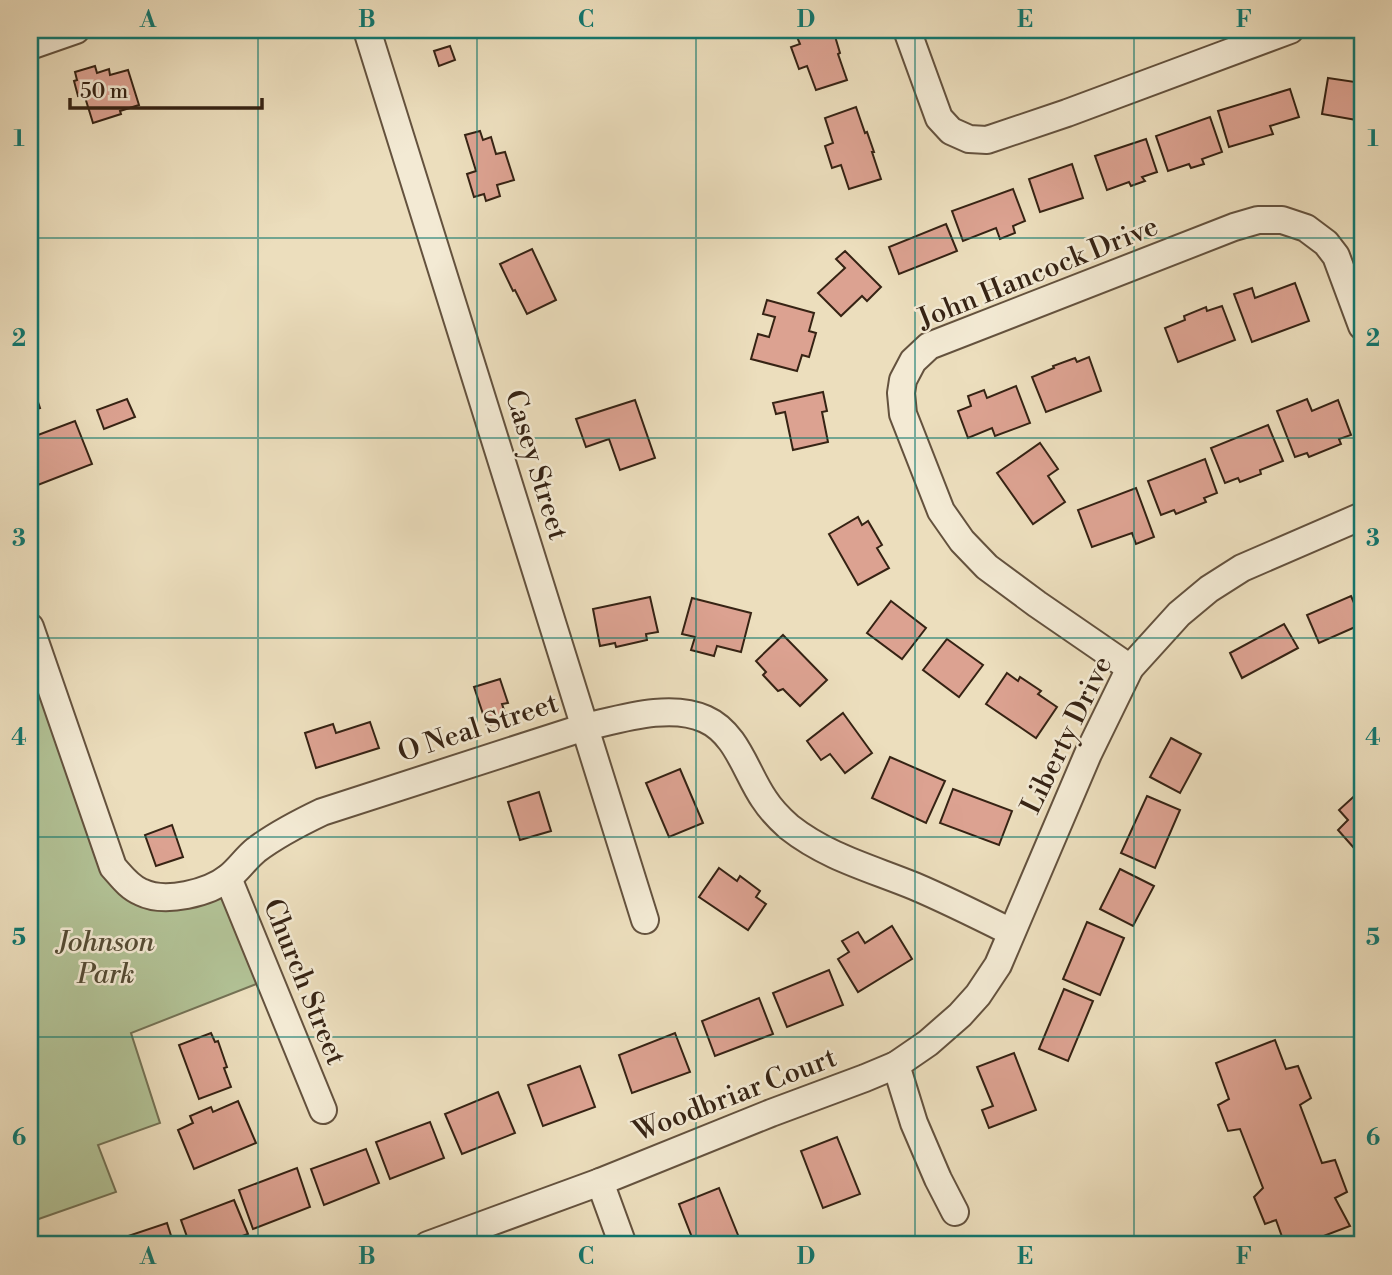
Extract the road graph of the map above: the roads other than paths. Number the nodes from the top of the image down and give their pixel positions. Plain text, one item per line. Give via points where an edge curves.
1 (76, 30) edge
2 (367, 30) edge
3 (907, 30) edge
4 (1290, 30) edge
5 (30, 46) edge
6 (1362, 326) edge
7 (1362, 516) edge
8 (30, 627) edge
9 (1130, 668) junction
10 (585, 727) junction
11 (228, 878) junction
12 (645, 920) dead end
13 (1011, 932) junction
14 (896, 1065) junction
15 (323, 1110) dead end
16 (600, 1182) junction
17 (955, 1212) dead end
18 (428, 1245) edge
19 (623, 1245) edge

1 - 5 street
2 - 10 street, Casey Street
3 - 4 street via 939,118 951,131 987,141
6 - 9 street, John Hancock Drive via 1336,256 1326,243 1306,228 1282,220 1258,220 929,346 913,361 903,380 903,414 941,511 962,541 987,567
7 - 9 street, Liberty Drive via 1242,568 1209,589 1179,614
8 - 11 street, O Neal Street via 113,867 125,882 156,897 205,890
9 - 13 street, Liberty Drive
10 - 11 street, O Neal Street via 322,811 276,836
10 - 12 street, Casey Street
10 - 13 street, O Neal Street via 654,713 704,718 727,735 771,809 803,837 831,854 916,887
11 - 15 street, Church Street
13 - 14 street, Woodbriar Court via 978,995 928,1043
14 - 16 street, Woodbriar Court
14 - 17 street via 914,1123
16 - 18 street, Woodbriar Court
16 - 19 street

